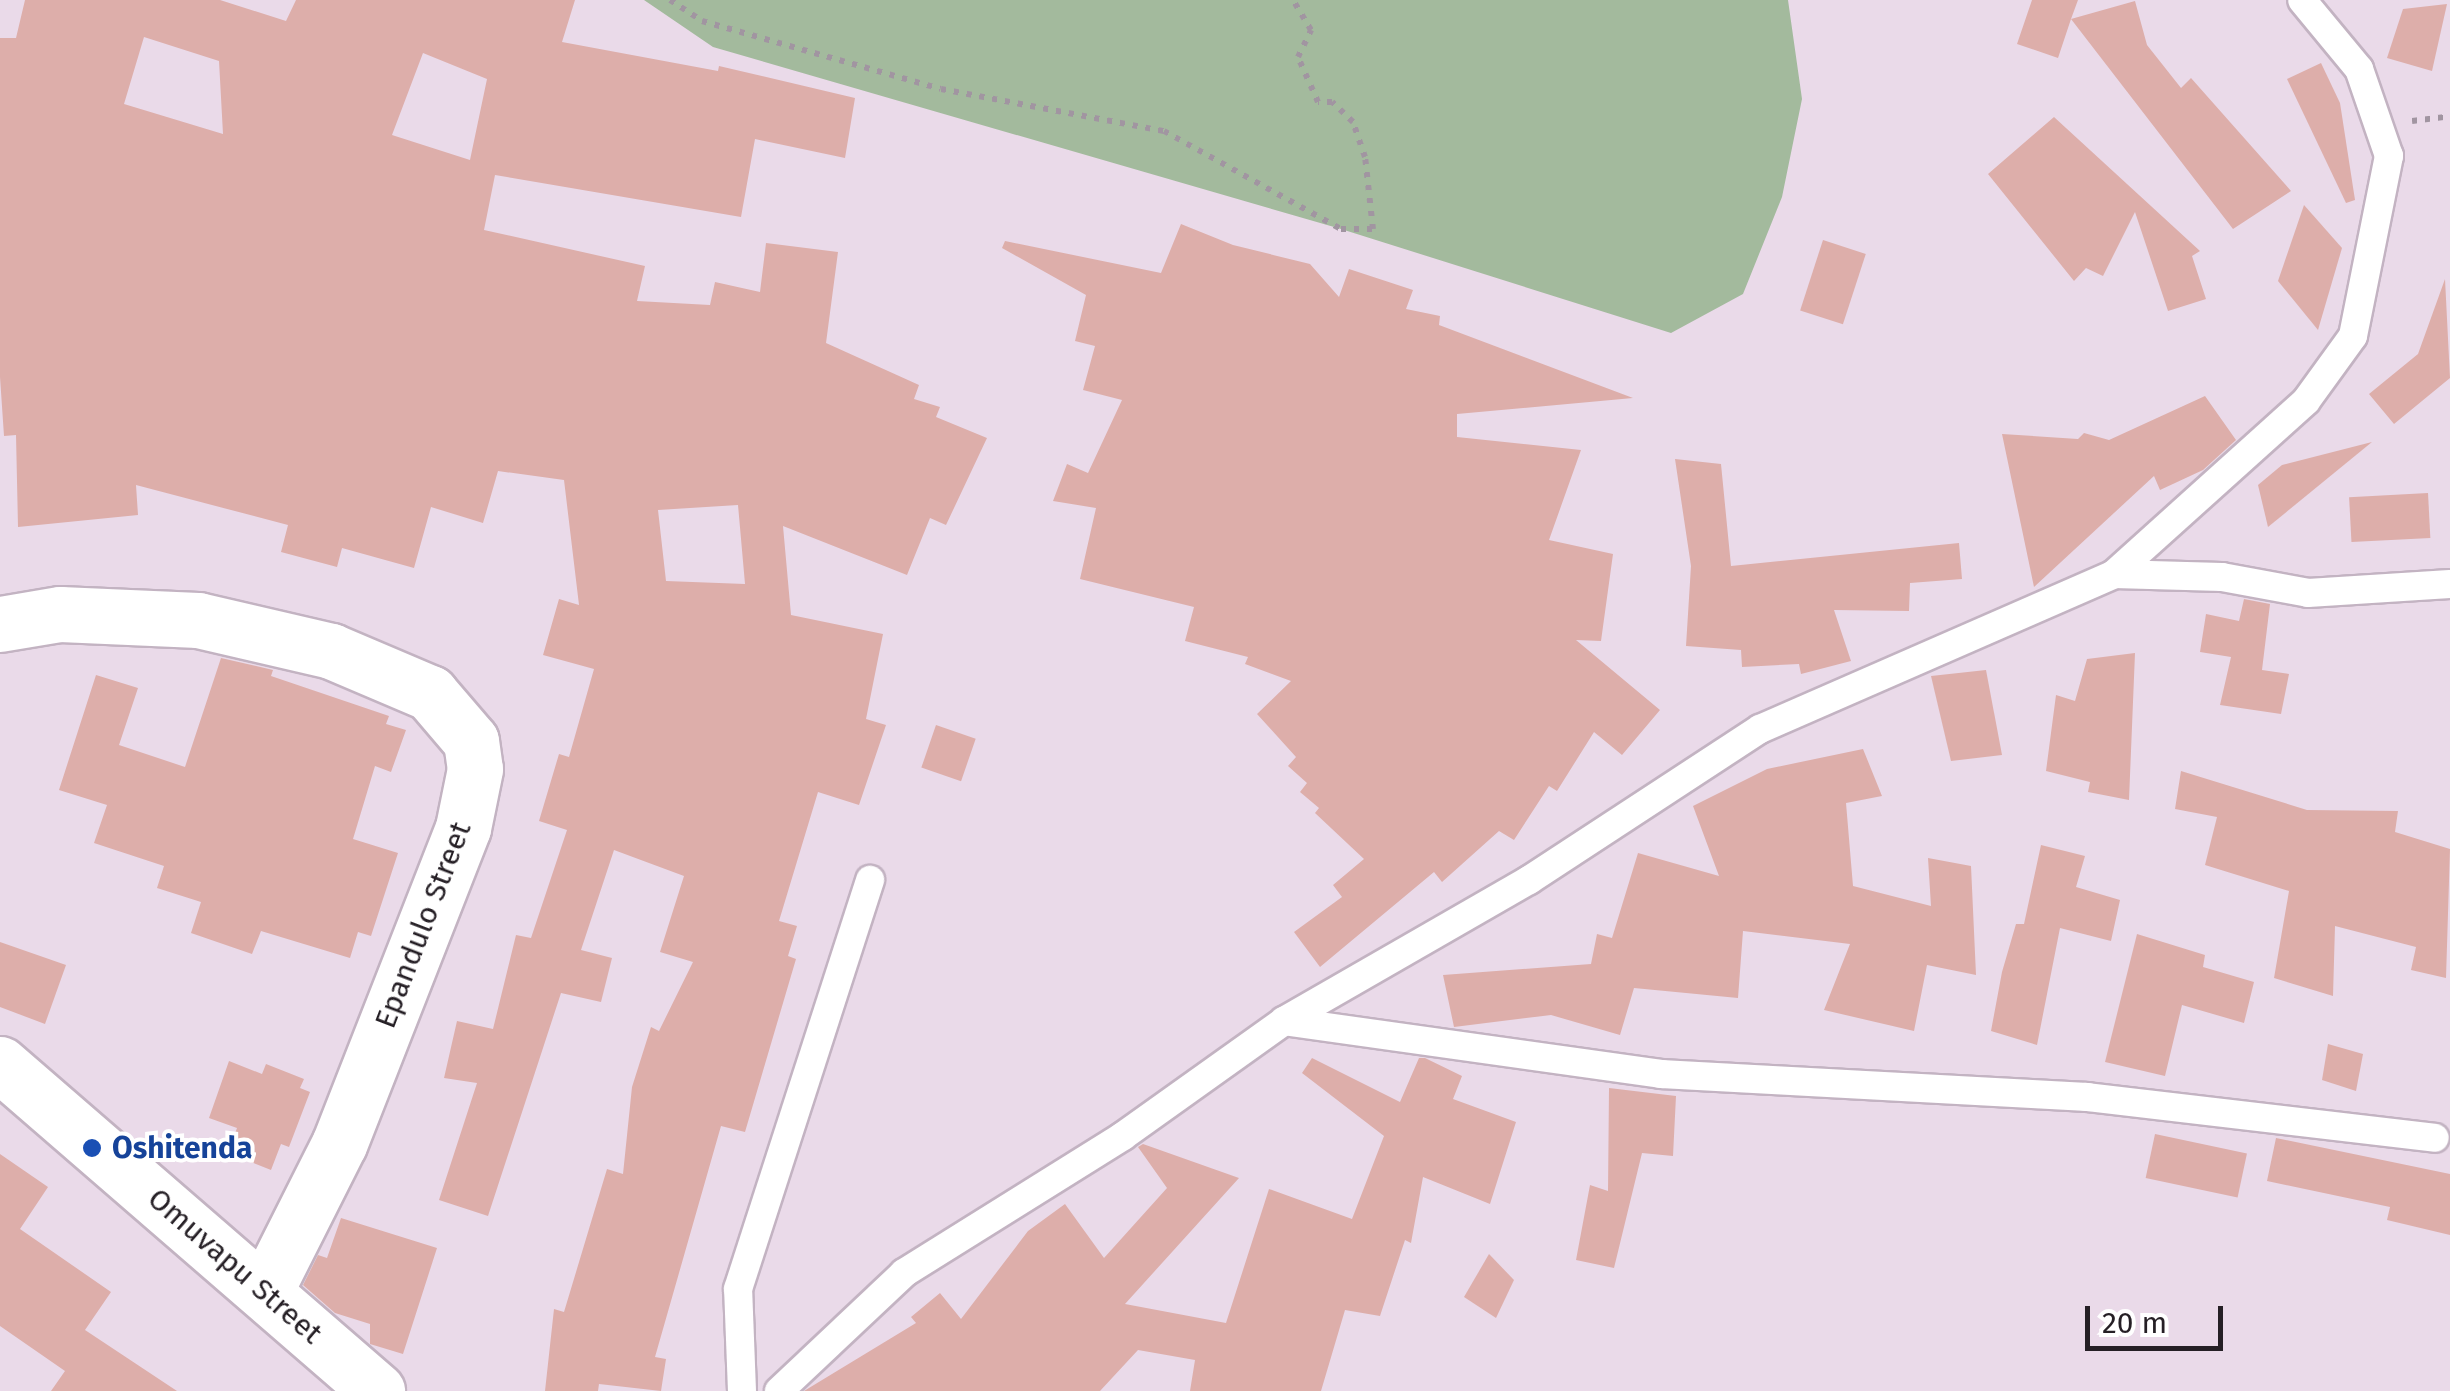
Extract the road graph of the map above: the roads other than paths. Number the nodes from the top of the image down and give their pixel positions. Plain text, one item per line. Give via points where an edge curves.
1 (2302, 0) edge
2 (2114, 574) junction
3 (2450, 584) edge
4 (0, 624) edge
5 (870, 880) dead end
6 (1284, 1021) junction
7 (0, 1064) edge
8 (2435, 1138) dead end
9 (265, 1291) junction
10 (377, 1391) edge
11 (742, 1391) edge
12 (779, 1391) edge

1 - 2 lane via 2358,69 2389,156 2353,336 2306,401
2 - 3 lane via 2222,577 2308,593
2 - 6 lane via 1760,729 1530,880
4 - 9 street, Epandulo Street via 60,614 198,620 331,651 430,693 471,741 474,769 463,828 339,1144
5 - 11 lane via 738,1289
6 - 8 lane via 1661,1074 2087,1097
6 - 12 lane via 1122,1136 904,1273
7 - 9 street, Omuvapu Street
9 - 10 street, Omuvapu Street

